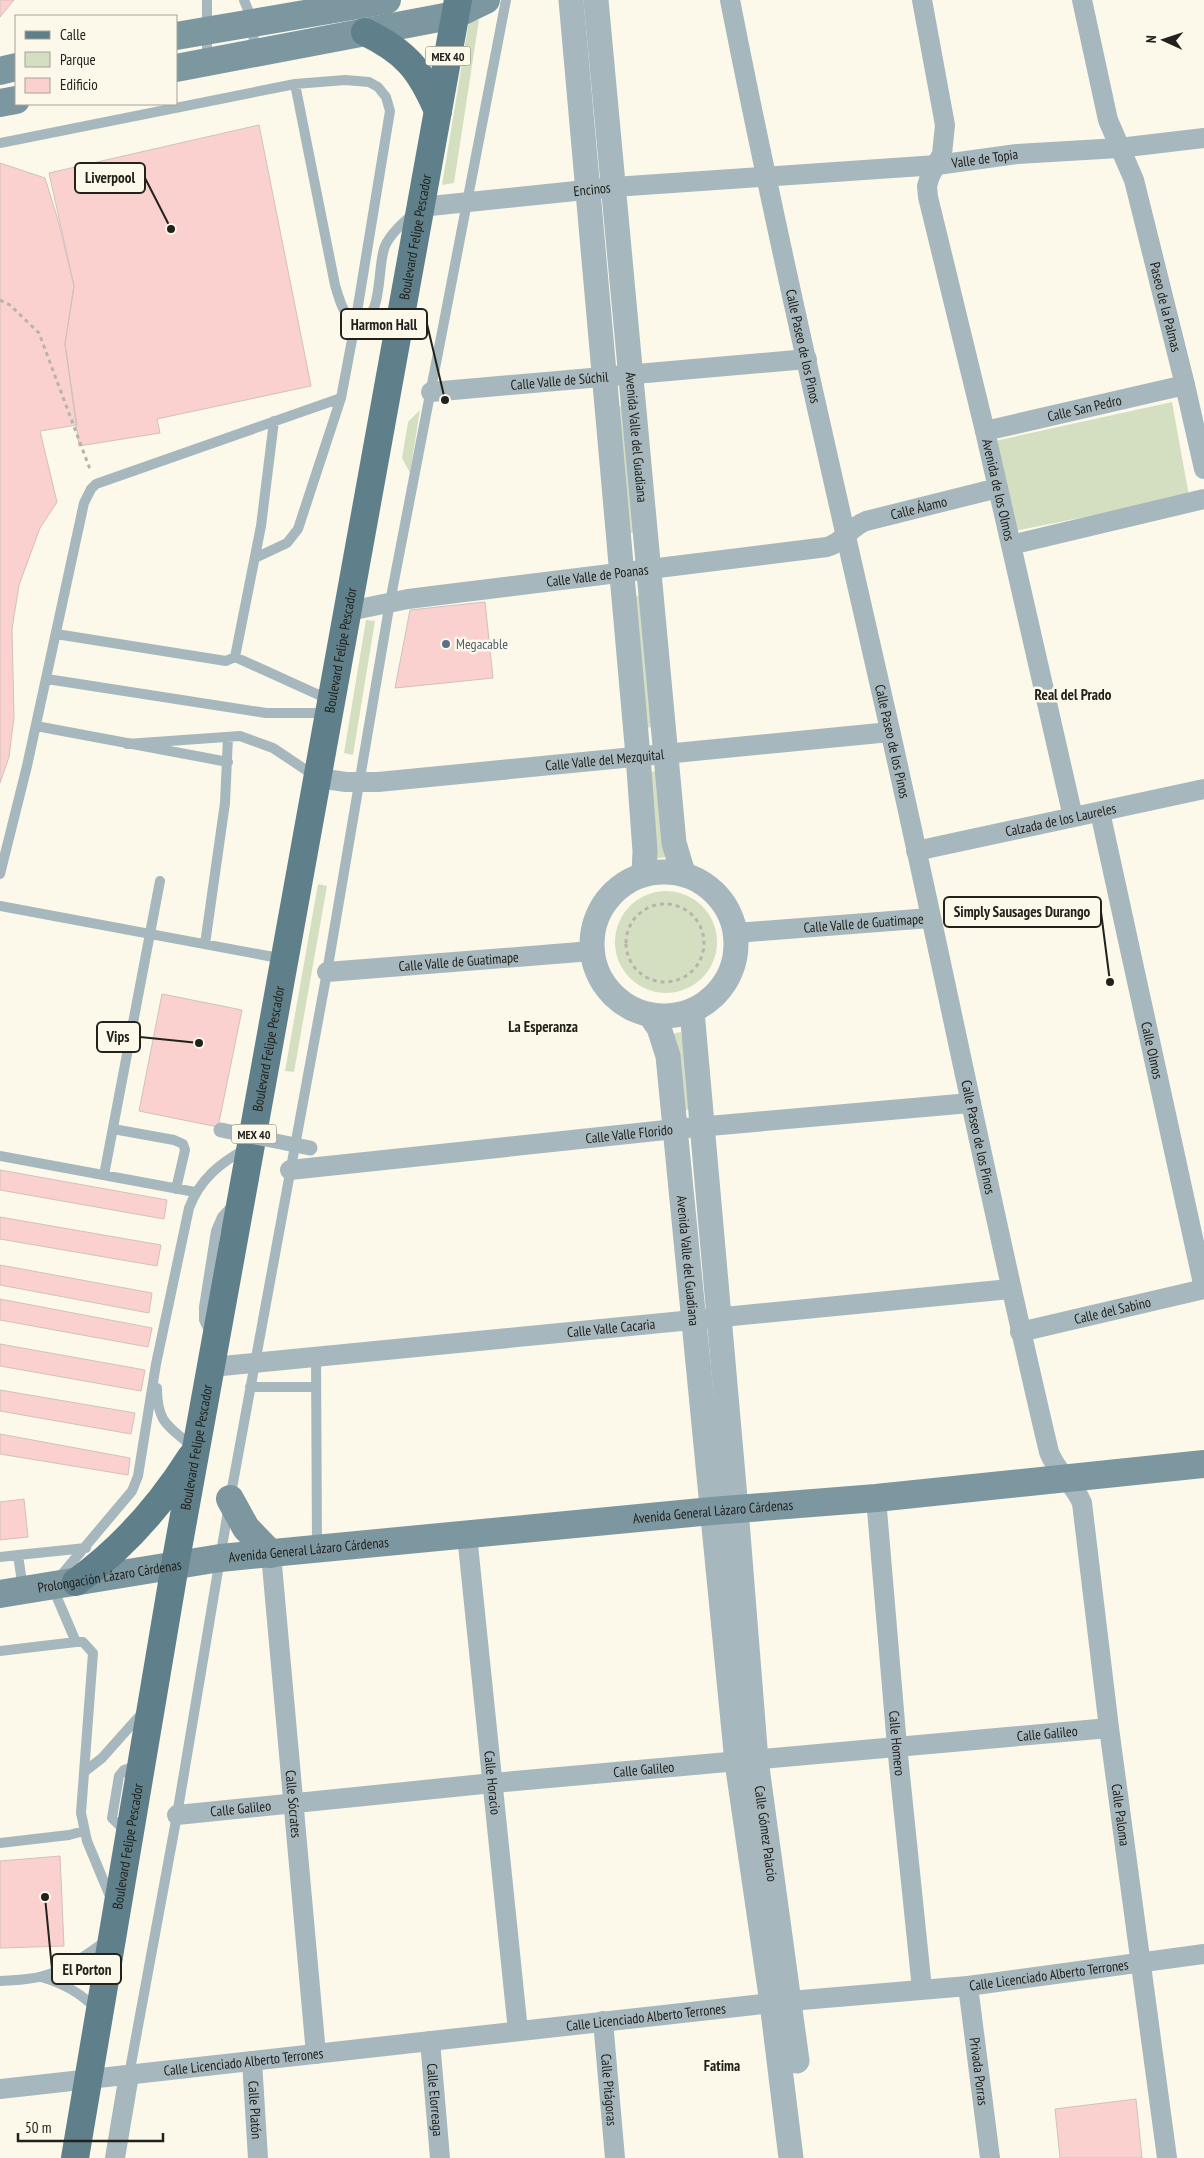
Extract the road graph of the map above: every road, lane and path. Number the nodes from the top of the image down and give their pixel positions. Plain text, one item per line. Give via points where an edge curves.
1 (207, 0) edge
2 (386, 0) edge
3 (486, 0) edge
4 (506, 0) edge
5 (571, 0) edge
6 (596, 0) edge
7 (730, 0) edge
8 (922, 0) edge
9 (1082, 0) edge
10 (456, 7) edge
11 (248, 11) edge
12 (206, 31) junction
13 (365, 32) junction
14 (178, 36) edge
15 (254, 53) junction
16 (207, 61) junction
17 (15, 67) edge
18 (178, 68) edge
19 (0, 70) edge
20 (295, 84) junction
21 (15, 100) edge
22 (0, 103) edge
23 (438, 111) junction
24 (1204, 138) edge
25 (0, 143) edge
26 (1120, 148) junction
27 (937, 165) junction
28 (765, 177) junction
29 (614, 187) junction
30 (588, 190) junction
31 (467, 202) junction
32 (421, 207) junction
33 (0, 300) edge
34 (355, 324) junction
35 (807, 359) junction
36 (632, 375) junction
37 (606, 378) junction
38 (1185, 385) junction
39 (431, 392) junction
40 (341, 398) junction
41 (274, 421) junction
42 (985, 431) junction
43 (1201, 441) edge
44 (1204, 469) edge
45 (96, 484) junction
46 (998, 488) junction
47 (1204, 499) edge
48 (845, 537) junction
49 (1011, 545) junction
50 (255, 558) junction
51 (650, 570) junction
52 (622, 573) junction
53 (390, 602) junction
54 (349, 611) junction
55 (56, 634) junction
56 (231, 659) junction
57 (46, 679) junction
58 (332, 707) junction
59 (36, 726) junction
60 (890, 732) junction
61 (228, 737) junction
62 (127, 744) junction
63 (666, 753) junction
64 (638, 756) junction
65 (228, 762) junction
66 (318, 778) junction
67 (360, 783) junction
68 (1204, 789) edge
69 (1100, 812) junction
70 (1073, 817) junction
71 (916, 851) junction
72 (644, 873) junction
73 (683, 873) junction
74 (0, 874) edge
75 (160, 881) dead end
76 (0, 906) edge
77 (930, 918) junction
78 (151, 933) junction
79 (736, 933) junction
80 (205, 944) junction
81 (592, 951) junction
82 (286, 959) junction
83 (327, 972) junction
84 (660, 982) joint
85 (692, 1011) junction
86 (650, 1015) junction
87 (970, 1103) junction
88 (703, 1127) junction
89 (113, 1129) junction
90 (675, 1129) junction
91 (222, 1130) dead end
92 (252, 1145) junction
93 (310, 1148) dead end
94 (0, 1156) edge
95 (290, 1170) junction
96 (104, 1175) junction
97 (176, 1189) junction
98 (195, 1192) junction
99 (1010, 1289) junction
100 (1204, 1289) edge
101 (719, 1316) junction
102 (694, 1319) junction
103 (1020, 1332) junction
104 (214, 1356) junction
105 (316, 1356) junction
106 (254, 1363) junction
107 (156, 1364) junction
108 (250, 1387) junction
109 (316, 1387) junction
110 (196, 1450) junction
111 (1204, 1464) edge
112 (1066, 1477) junction
113 (876, 1498) junction
114 (230, 1499) junction
115 (724, 1510) junction
116 (467, 1535) junction
117 (86, 1548) junction
118 (317, 1550) junction
119 (272, 1554) junction
120 (18, 1555) junction
121 (0, 1557) edge
122 (220, 1558) junction
123 (175, 1565) junction
124 (64, 1584) junction
125 (12, 1592) edge
126 (76, 1642) junction
127 (0, 1651) edge
128 (154, 1699) junction
129 (1109, 1728) junction
130 (897, 1746) junction
131 (746, 1761) junction
132 (84, 1772) junction
133 (492, 1783) junction
134 (294, 1803) junction
135 (177, 1815) junction
136 (84, 1830) junction
137 (0, 1842) edge
138 (114, 1924) junction
139 (1204, 1954) edge
140 (1142, 1964) junction
141 (41, 1977) junction
142 (0, 1981) edge
143 (968, 1986) junction
144 (922, 1989) junction
145 (781, 2002) junction
146 (98, 2011) junction
147 (602, 2022) junction
148 (518, 2031) junction
149 (430, 2041) junction
150 (316, 2054) junction
151 (252, 2061) junction
152 (129, 2075) junction
153 (87, 2081) junction
154 (0, 2089) edge
155 (75, 2158) edge
156 (115, 2158) edge
157 (258, 2158) edge
158 (440, 2158) edge
159 (615, 2158) edge
160 (791, 2158) edge
161 (808, 2158) edge
162 (990, 2158) edge
163 (1167, 2158) edge

1 - 12 lane
2 - 11 main road
3 - 10 main road
4 - 31 lane
5 - 30 street, Avenida Valle del Guadiana
6 - 29 street, Avenida Valle del Guadiana
7 - 28 street, Calle Paseo de los Pinos
8 - 27 street, Avenida de los Olmos via 945,125 942,154
9 - 26 street, Paseo de la Palmas via 1108,120
10 - 13 main road
10 - 23 main road, Boulevard Felipe Pescador / MEX 40
11 - 12 main road
11 - 15 lane
12 - 14 main road
12 - 16 lane
13 - 15 main road
13 - 23 main road via 391,45 412,63
15 - 16 main road
16 - 18 main road
17 - 19 main road
20 - 25 lane
20 - 34 lane via 335,285 343,308
20 - 34 lane via 345,80 369,82 386,96 390,111
21 - 22 main road
23 - 32 main road, Boulevard Felipe Pescador / MEX 40
24 - 26 street, Valle de Topia
26 - 27 street, Valle de Topia via 1017,154
26 - 38 street, Paseo de la Palmas via 1134,180
27 - 28 street, Valle de Topia
27 - 42 street, Avenida de los Olmos via 927,186 928,197
28 - 29 street, Encinos
28 - 35 street, Calle Paseo de los Pinos
29 - 30 street, Encinos
29 - 36 street, Avenida Valle del Guadiana
30 - 31 street, Encinos
30 - 37 street, Avenida Valle del Guadiana
31 - 32 street, Encinos
31 - 39 lane
32 - 34 lane via 389,238 383,252 373,311 370,318
32 - 54 main road, Boulevard Felipe Pescador / MEX 40
33 - 45 path via 10,304 38,333
34 - 40 lane
35 - 36 street, Calle Valle de Súchil
35 - 48 street, Calle Paseo de los Pinos
36 - 37 street, Calle Valle de Súchil
36 - 51 street, Avenida Valle del Guadiana
37 - 39 street, Calle Valle de Súchil
37 - 52 street, Avenida Valle del Guadiana
38 - 42 street, Calle San Pedro
38 - 43 street, Paseo de la Palmas
39 - 53 lane
40 - 41 lane
40 - 50 lane via 298,529 287,543
41 - 45 lane
41 - 50 lane
42 - 46 street, Avenida de los Olmos
43 - 44 street, Paseo de la Palmas
45 - 55 lane via 84,503
46 - 48 street, Calle Álamo via 866,521 852,528
46 - 49 street, Avenida de los Olmos
47 - 49 street
48 - 51 street, Calle Valle de Poanas via 828,547
48 - 60 street, Calle Paseo de los Pinos
49 - 70 street, Avenida de los Olmos
50 - 56 lane
51 - 52 street, Calle Valle de Poanas
51 - 63 street, Avenida Valle del Guadiana
52 - 53 street, Calle Valle de Poanas
52 - 64 street, Avenida Valle del Guadiana
53 - 54 street, Calle Valle de Poanas
53 - 67 lane
54 - 58 main road, Boulevard Felipe Pescador / MEX 40
55 - 56 lane
55 - 57 lane
56 - 58 lane
57 - 58 lane via 266,714
57 - 59 lane
58 - 66 main road, Boulevard Felipe Pescador / MEX 40
59 - 62 lane
59 - 74 lane
60 - 63 street, Calle Valle del Mezquital
60 - 71 street, Calle Paseo de los Pinos
61 - 62 lane
61 - 65 lane
61 - 66 lane via 240,736 273,748
62 - 65 lane
63 - 64 street, Calle Valle del Mezquital
63 - 73 street, Avenida Valle del Guadiana via 674,843
64 - 67 street, Calle Valle del Mezquital
64 - 72 street, Avenida Valle del Guadiana
65 - 80 lane
66 - 67 street, Calle Valle del Mezquital
66 - 82 main road, Boulevard Felipe Pescador / MEX 40
67 - 83 lane
68 - 69 street, Calzada de los Laureles
69 - 70 street, Calzada de los Laureles
69 - 100 street, Calle Olmos
70 - 71 street, Calzada de los Laureles
71 - 77 street, Calle Paseo de los Pinos
72 - 73 street via 664,870
72 - 81 street via 621,885 604,903 594,926
73 - 79 street via 718,895 730,913
75 - 78 lane
76 - 78 lane
77 - 79 street, Calle Valle de Guatimape
77 - 87 street, Calle Paseo de los Pinos
78 - 80 lane
78 - 89 lane
79 - 85 street via 736,952 726,979 708,1001
80 - 82 lane
81 - 83 street, Calle Valle de Guatimape
81 - 86 street via 598,974 611,993 629,1007
82 - 92 main road, Boulevard Felipe Pescador / MEX 40
83 - 95 lane
84 - 84 path via 674,982 686,976 696,968 702,956 702,930 695,918 673,905 648,908 638,915 627,937 631,962 648,979
85 - 86 street via 671,1016
85 - 88 street, Avenida Valle del Guadiana
86 - 90 street, Avenida Valle del Guadiana via 665,1042
87 - 88 street, Calle Valle Florido
87 - 99 street, Calle Paseo de los Pinos
88 - 90 street, Calle Valle Florido
88 - 101 street, Avenida Valle del Guadiana
89 - 96 lane
89 - 97 lane via 183,1144 185,1150
90 - 95 street, Calle Valle Florido
90 - 102 street, Avenida Valle del Guadiana
91 - 93 street, bridge
92 - 98 lane via 211,1172
92 - 104 main road, Boulevard Felipe Pescador / MEX 40
94 - 96 lane
95 - 106 lane
96 - 97 lane
97 - 98 lane
98 - 107 lane
99 - 101 street, Calle Valle Cacaria
99 - 103 street, Calle Paseo de los Pinos
100 - 103 street, Calle del Sabino
101 - 102 street, Calle Valle Cacaria
101 - 115 street, Avenida Valle del Guadiana
102 - 105 street, Calle Valle Cacaria
102 - 115 street, Avenida Valle del Guadiana
103 - 112 street, Calle Paseo de los Pinos via 1048,1452 1052,1462
104 - 106 street, Calle Valle Cacaria
104 - 110 main road, Boulevard Felipe Pescador / MEX 40
105 - 106 street, Calle Valle Cacaria
105 - 109 lane
106 - 108 lane
107 - 110 lane via 157,1403 162,1419
107 - 117 lane via 143,1452 132,1491
108 - 109 lane
108 - 114 lane
109 - 118 lane
110 - 123 main road, Boulevard Felipe Pescador / MEX 40
110 - 124 main road via 134,1533 103,1562
111 - 112 main road, Avenida General Lázaro Cárdenas
112 - 113 main road, Avenida General Lázaro Cárdenas
112 - 129 street, Calle Paloma via 1082,1503
113 - 115 main road, Avenida General Lázaro Cárdenas
113 - 130 street, Calle Homero
114 - 119 main road via 246,1528
114 - 122 lane
115 - 116 main road, Avenida General Lázaro Cárdenas
115 - 131 street, Calle Gómez Palacio
116 - 118 main road, Avenida General Lázaro Cárdenas
116 - 133 street, Calle Horacio
117 - 120 lane
117 - 124 lane
118 - 119 main road, Avenida General Lázaro Cárdenas
119 - 122 main road, Avenida General Lázaro Cárdenas
119 - 134 street, Calle Sócrates
120 - 121 lane
120 - 125 lane
122 - 123 main road, Prolongación Lázaro Cárdenas
122 - 135 lane
123 - 124 main road, Prolongación Lázaro Cárdenas
123 - 128 main road, Boulevard Felipe Pescador / MEX 40
124 - 125 main road, Prolongación Lázaro Cárdenas
124 - 126 lane
126 - 127 lane
126 - 132 lane via 83,1642 93,1653
128 - 132 lane via 102,1758
128 - 138 main road, Boulevard Felipe Pescador / MEX 40
129 - 130 street, Calle Galileo
129 - 140 street, Calle Paloma
130 - 131 street, Calle Galileo
130 - 144 street, Calle Homero
131 - 133 street, Calle Galileo
131 - 145 street, Calle Gómez Palacio
132 - 136 lane via 81,1813
133 - 134 street, Calle Galileo
133 - 148 street, Calle Horacio
134 - 135 street, Calle Galileo
134 - 150 street, Calle Sócrates
135 - 152 lane
136 - 137 lane via 69,1835
136 - 138 lane
138 - 141 lane via 74,1962
138 - 146 main road, Boulevard Felipe Pescador / MEX 40
139 - 140 street, Calle Licenciado Alberto Terrones
140 - 143 street, Calle Licenciado Alberto Terrones
140 - 163 street, Calle Paloma
141 - 142 lane
141 - 146 lane via 79,1992
143 - 144 street, Calle Licenciado Alberto Terrones
143 - 162 street, Privada Porras
144 - 145 street, Calle Licenciado Alberto Terrones
145 - 147 street, Calle Licenciado Alberto Terrones
145 - 160 street, Calle Gómez Palacio
145 - 161 street, Calle Gómez Palacio
146 - 153 main road, Boulevard Felipe Pescador / MEX 40
147 - 148 street, Calle Licenciado Alberto Terrones
147 - 159 street, Calle Pitágoras
148 - 149 street, Calle Licenciado Alberto Terrones
149 - 150 street, Calle Licenciado Alberto Terrones
149 - 158 street, Calle Elorreaga
150 - 151 street, Calle Licenciado Alberto Terrones
151 - 152 street, Calle Licenciado Alberto Terrones
151 - 157 street, Calle Platón
152 - 153 street, Calle Licenciado Alberto Terrones
152 - 156 street
153 - 154 street, Calle Licenciado Alberto Terrones
153 - 155 main road, Boulevard Felipe Pescador / MEX 40

